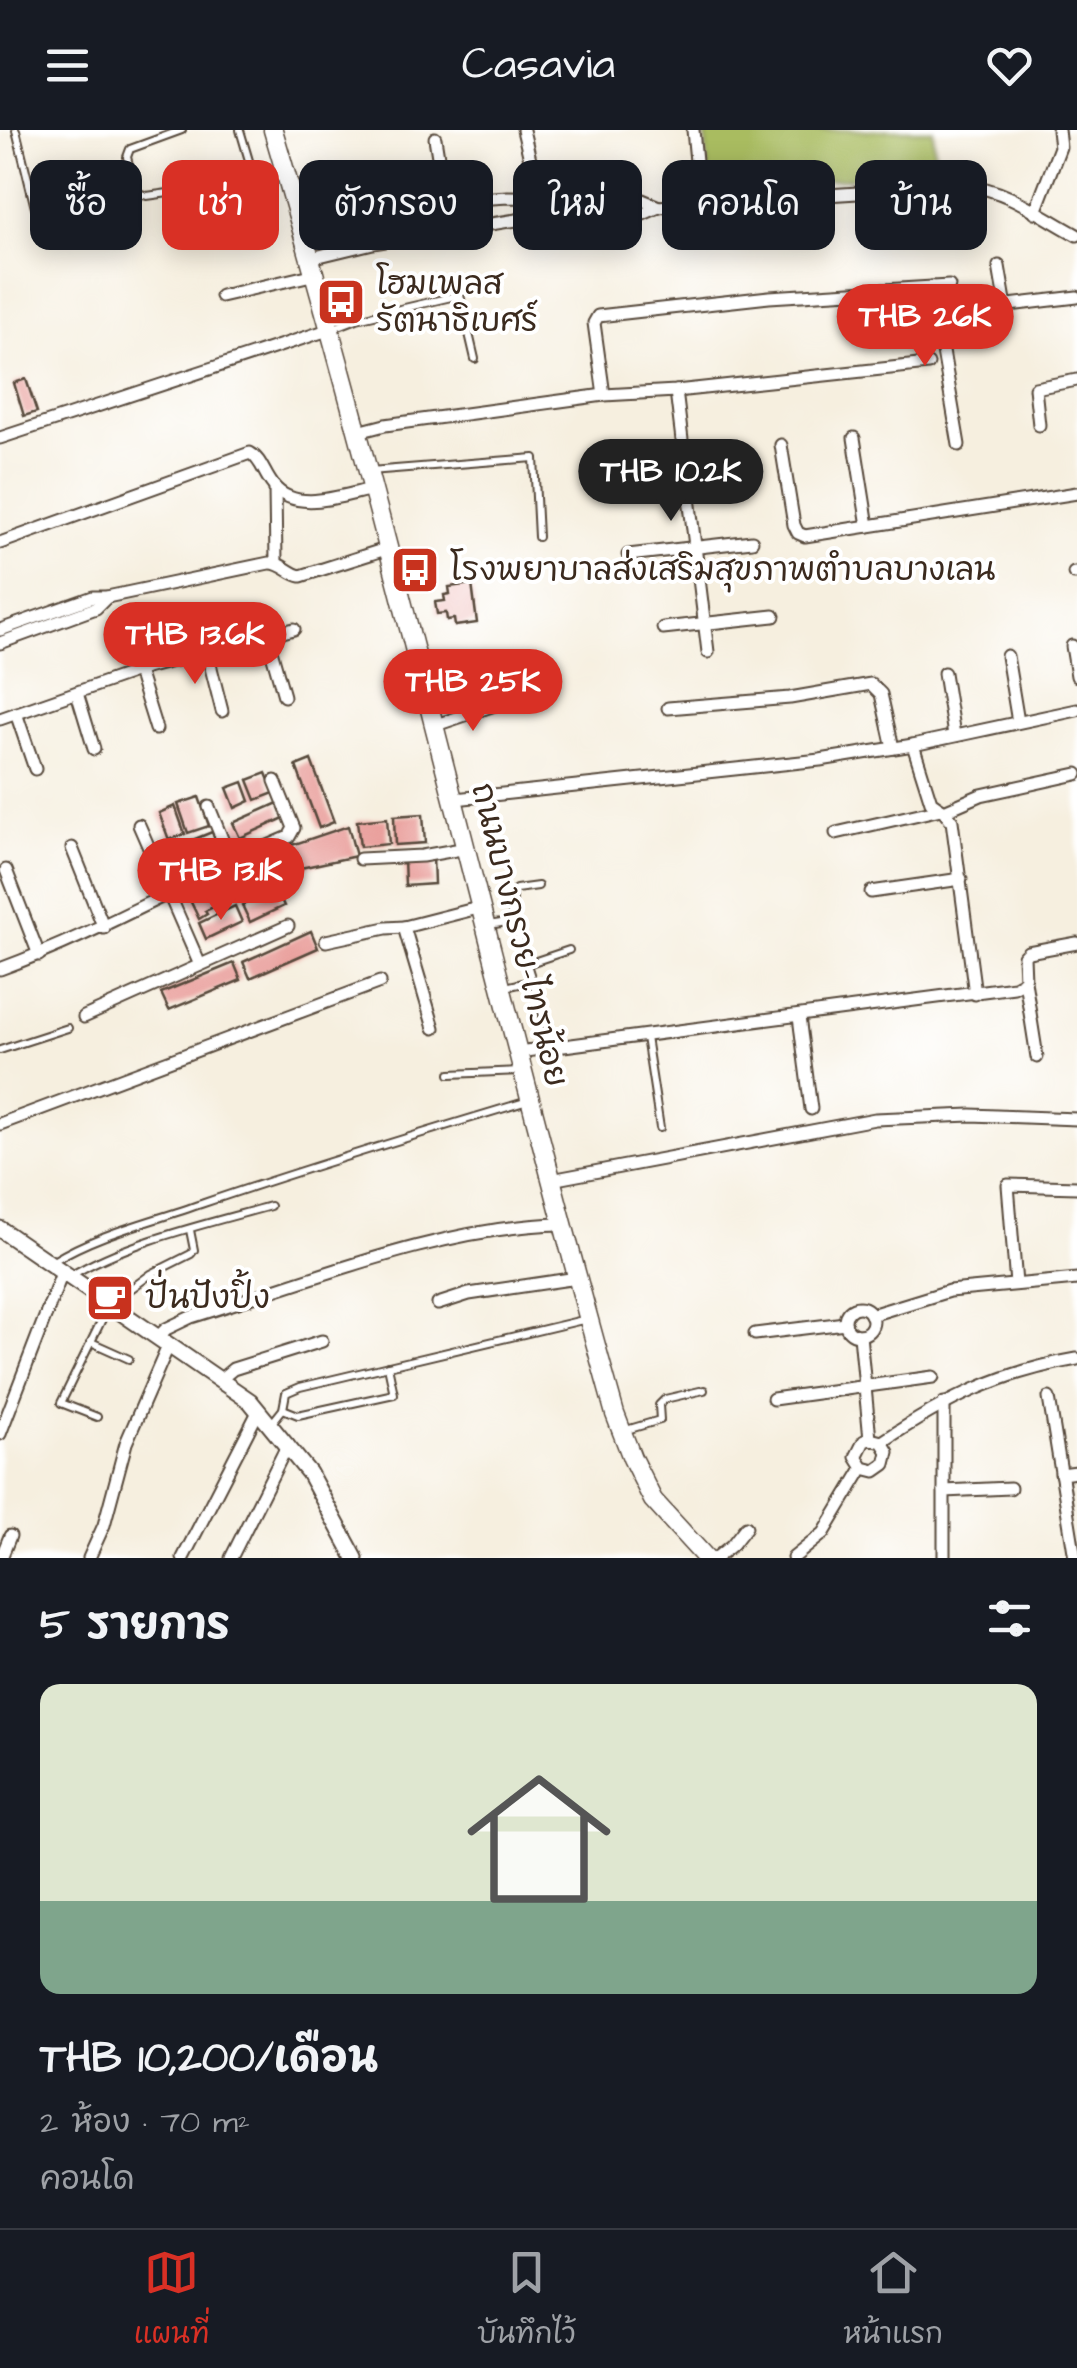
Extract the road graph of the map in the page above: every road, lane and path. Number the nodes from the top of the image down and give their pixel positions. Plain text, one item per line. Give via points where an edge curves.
1 (16, 130) edge
2 (182, 130) edge
3 (240, 130) edge
4 (274, 130) edge
5 (522, 130) edge
6 (693, 130) edge
7 (1058, 130) edge
8 (435, 138) dead end
9 (128, 160) edge
10 (249, 160) edge
11 (438, 160) edge
12 (530, 160) edge
13 (696, 160) edge
14 (287, 176) junction
15 (279, 177) edge
16 (30, 187) edge
17 (835, 194) edge
18 (642, 201) edge
19 (659, 207) junction
20 (662, 207) edge
21 (1035, 212) junction
22 (642, 214) edge
23 (299, 216) edge
24 (1077, 235) edge
25 (309, 250) edge
26 (372, 250) edge
27 (314, 266) junction
28 (1000, 266) dead end
29 (949, 286) dead end
30 (932, 287) junction
31 (221, 296) dead end
32 (1077, 297) edge
33 (331, 329) junction
34 (476, 359) dead end
35 (928, 364) dead end
36 (1077, 380) edge
37 (676, 391) junction
38 (604, 395) junction
39 (1039, 425) dead end
40 (358, 432) junction
41 (0, 438) edge
42 (854, 438) dead end
43 (781, 445) dead end
44 (959, 445) dead end
45 (732, 467) dead end
46 (686, 472) junction
47 (371, 480) junction
48 (620, 480) dead end
49 (275, 489) junction
50 (1077, 493) edge
51 (868, 526) junction
52 (538, 537) dead end
53 (752, 541) dead end
54 (0, 543) edge
55 (390, 548) junction
56 (695, 548) junction
57 (628, 554) dead end
58 (276, 562) junction
59 (107, 597) junction
60 (774, 616) dead end
61 (704, 624) junction
62 (663, 628) dead end
63 (294, 629) dead end
64 (0, 630) edge
65 (267, 636) junction
66 (0, 643) edge
67 (1072, 646) dead end
68 (207, 652) junction
69 (708, 652) dead end
70 (1007, 656) dead end
71 (138, 671) junction
72 (944, 674) dead end
73 (1077, 676) edge
74 (78, 692) junction
75 (284, 696) dead end
76 (498, 704) dead end
77 (668, 708) dead end
78 (1077, 710) edge
79 (222, 711) dead end
80 (16, 713) junction
81 (0, 719) edge
82 (1018, 722) junction
83 (436, 725) junction
84 (156, 729) dead end
85 (954, 735) junction
86 (913, 745) junction
87 (893, 748) junction
88 (94, 749) dead end
89 (34, 769) dead end
90 (1077, 774) edge
91 (275, 781) dead end
92 (455, 798) junction
93 (209, 807) dead end
94 (943, 810) junction
95 (138, 825) dead end
96 (836, 833) dead end
97 (72, 848) dead end
98 (467, 848) junction
99 (360, 859) dead end
100 (232, 861) junction
101 (6, 870) dead end
102 (961, 879) junction
103 (538, 886) dead end
104 (871, 892) dead end
105 (167, 894) junction
106 (484, 916) junction
107 (512, 923) junction
108 (288, 926) dead end
109 (104, 928) junction
110 (404, 928) junction
111 (326, 941) dead end
112 (1077, 943) edge
113 (569, 950) dead end
114 (39, 955) junction
115 (527, 964) junction
116 (200, 965) junction
117 (0, 969) edge
118 (1025, 980) junction
119 (533, 981) junction
120 (380, 982) dead end
121 (502, 987) junction
122 (975, 994) junction
123 (84, 1017) dead end
124 (800, 1017) junction
125 (546, 1025) dead end
126 (68, 1028) dead end
127 (434, 1028) dead end
128 (646, 1036) junction
129 (0, 1050) edge
130 (1037, 1057) dead end
131 (520, 1062) junction
132 (450, 1074) dead end
133 (529, 1100) junction
134 (811, 1109) dead end
135 (1077, 1119) edge
136 (0, 1124) edge
137 (660, 1128) dead end
138 (551, 1180) junction
139 (1077, 1187) edge
140 (270, 1206) dead end
141 (562, 1224) junction
142 (0, 1228) edge
143 (190, 1230) junction
144 (60, 1271) junction
145 (577, 1278) junction
146 (1077, 1279) edge
147 (1016, 1284) junction
148 (438, 1304) dead end
149 (109, 1305) junction
150 (871, 1315) junction
151 (588, 1318) junction
152 (845, 1323) junction
153 (755, 1334) dead end
154 (860, 1336) junction
155 (164, 1340) junction
156 (322, 1341) dead end
157 (91, 1342) junction
158 (129, 1358) dead end
159 (1077, 1359) edge
160 (388, 1366) junction
161 (933, 1377) dead end
162 (221, 1378) junction
163 (865, 1387) junction
164 (704, 1390) dead end
165 (1049, 1398) dead end
166 (772, 1400) dead end
167 (944, 1403) junction
168 (283, 1409) junction
169 (259, 1410) junction
170 (97, 1417) dead end
171 (271, 1424) junction
172 (622, 1432) junction
173 (0, 1434) edge
174 (876, 1440) junction
175 (288, 1444) junction
176 (863, 1468) junction
177 (1077, 1472) edge
178 (1062, 1474) junction
179 (1010, 1488) dead end
180 (944, 1491) junction
181 (746, 1527) dead end
182 (10, 1536) dead end
183 (1075, 1549) edge
184 (1, 1558) edge
185 (89, 1558) edge
186 (183, 1558) edge
187 (230, 1558) edge
188 (355, 1558) edge
189 (706, 1558) edge
190 (716, 1558) edge
191 (793, 1558) edge
192 (944, 1558) edge

1 - 16 lane
2 - 9 lane via 130,149
3 - 10 lane
4 - 14 main road, ถนนบางกรวย-ไทรน้อย
5 - 12 street
6 - 13 street
7 - 21 street via 1060,147
8 - 11 street
14 - 15 lane
14 - 23 main road, ถนนบางกรวย-ไทรน้อย
17 - 21 street via 968,186 988,188
18 - 19 street
19 - 20 street
19 - 22 street
21 - 24 street
25 - 27 main road, ถนนบางกรวย-ไทรน้อย
26 - 27 street
27 - 31 street
27 - 33 main road, ถนนบางกรวย-ไทรน้อย
28 - 32 street via 1009,305
29 - 30 street
30 - 38 street via 598,316
30 - 44 street
33 - 34 lane via 460,295
33 - 40 main road, ถนนบางกรวย-ไทรน้อย
33 - 41 street
35 - 37 street
36 - 39 street via 1035,388
37 - 38 street
37 - 46 street
38 - 40 street
40 - 47 main road, ถนนบางกรวย-ไทรน้อย
42 - 51 street
43 - 51 street via 798,534
45 - 46 street
46 - 48 street
46 - 56 street
47 - 49 street via 324,500 301,500
47 - 52 lane via 534,458
47 - 55 main road, ถนนบางกรวย-ไทรน้อย
49 - 54 street via 250,453
49 - 58 street
50 - 51 street
53 - 56 street
55 - 58 street via 302,576
55 - 83 main road, ถนนบางกรวย-ไทรน้อย
56 - 57 street
56 - 61 street
58 - 59 street
59 - 64 street
59 - 66 street via 96,608
60 - 61 street
61 - 62 street
61 - 69 street
63 - 65 street
65 - 68 street
65 - 75 street
67 - 73 street
68 - 71 street
68 - 79 street
70 - 82 street
71 - 74 street
71 - 84 street
72 - 85 street
74 - 80 street
74 - 88 street
76 - 83 street
77 - 87 street via 871,684 881,694
78 - 82 street
80 - 81 street
80 - 89 street
82 - 85 street
83 - 92 main road, ถนนบางกรวย-ไทรน้อย
85 - 86 street
86 - 87 street
86 - 94 street via 927,794
87 - 92 street
90 - 94 street
91 - 100 street via 292,832
92 - 98 main road, ถนนบางกรวย-ไทรน้อย
93 - 100 street
94 - 96 street
94 - 102 street via 952,821
95 - 105 street
97 - 109 street
98 - 99 street
98 - 106 main road, ถนนบางกรวย-ไทรน้อย
100 - 105 street
101 - 114 street
102 - 104 street
102 - 122 street
103 - 107 lane via 513,892
105 - 109 street
105 - 116 street
106 - 107 lane
106 - 110 street
106 - 121 main road, ถนนบางกรวย-ไทรน้อย
107 - 115 lane
108 - 116 street
109 - 114 street
110 - 111 street
110 - 127 street
112 - 118 street via 1028,952
113 - 115 lane
114 - 117 street
115 - 119 lane
116 - 123 street
118 - 122 street
118 - 130 street
119 - 121 lane
119 - 125 lane
120 - 136 street
121 - 131 main road, ถนนบางกรวย-ไทรน้อย
122 - 124 street
124 - 128 street
124 - 134 street
126 - 129 lane
128 - 131 street
128 - 137 lane
131 - 132 lane
131 - 133 main road, ถนนบางกรวย-ไทรน้อย
133 - 138 main road, ถนนบางกรวย-ไทรน้อย
133 - 144 lane via 130,1227 79,1246
135 - 138 street via 875,1119
138 - 141 main road, ถนนบางกรวย-ไทรน้อย
139 - 147 street via 1008,1186
140 - 143 lane
141 - 145 main road, ถนนบางกรวย-ไทรน้อย
141 - 155 street via 431,1243 191,1318 166,1329
142 - 144 street
143 - 144 lane
143 - 149 lane via 191,1254
144 - 149 street
144 - 173 street
145 - 148 street
145 - 151 main road, ถนนบางกรวย-ไทรน้อย
146 - 147 street
147 - 150 street via 948,1291
149 - 155 street
149 - 157 lane
150 - 152 street via 857,1307
150 - 154 street via 870,1330
151 - 160 lane
151 - 172 main road, ถนนบางกรวย-ไทรน้อย
152 - 153 street
152 - 154 street
154 - 163 street
155 - 162 street
155 - 185 street
156 - 162 street
157 - 158 lane
157 - 170 lane via 61,1403
159 - 167 street via 1032,1367
160 - 168 lane via 286,1392
160 - 168 lane via 394,1394 298,1415
161 - 163 street
162 - 169 street
163 - 166 street
163 - 174 street
164 - 172 lane via 665,1400 660,1420
165 - 178 street
167 - 174 street
167 - 180 street
168 - 171 lane
169 - 171 street
169 - 186 street
171 - 175 street
172 - 189 main road, ถนนบางกรวย-ไทรน้อย via 654,1500
174 - 176 street via 856,1451
174 - 176 street via 888,1452 885,1464 875,1471
175 - 187 street
175 - 188 street
176 - 191 street via 824,1533
177 - 178 street
178 - 183 street
179 - 180 street
180 - 192 street
181 - 190 street
182 - 184 street

